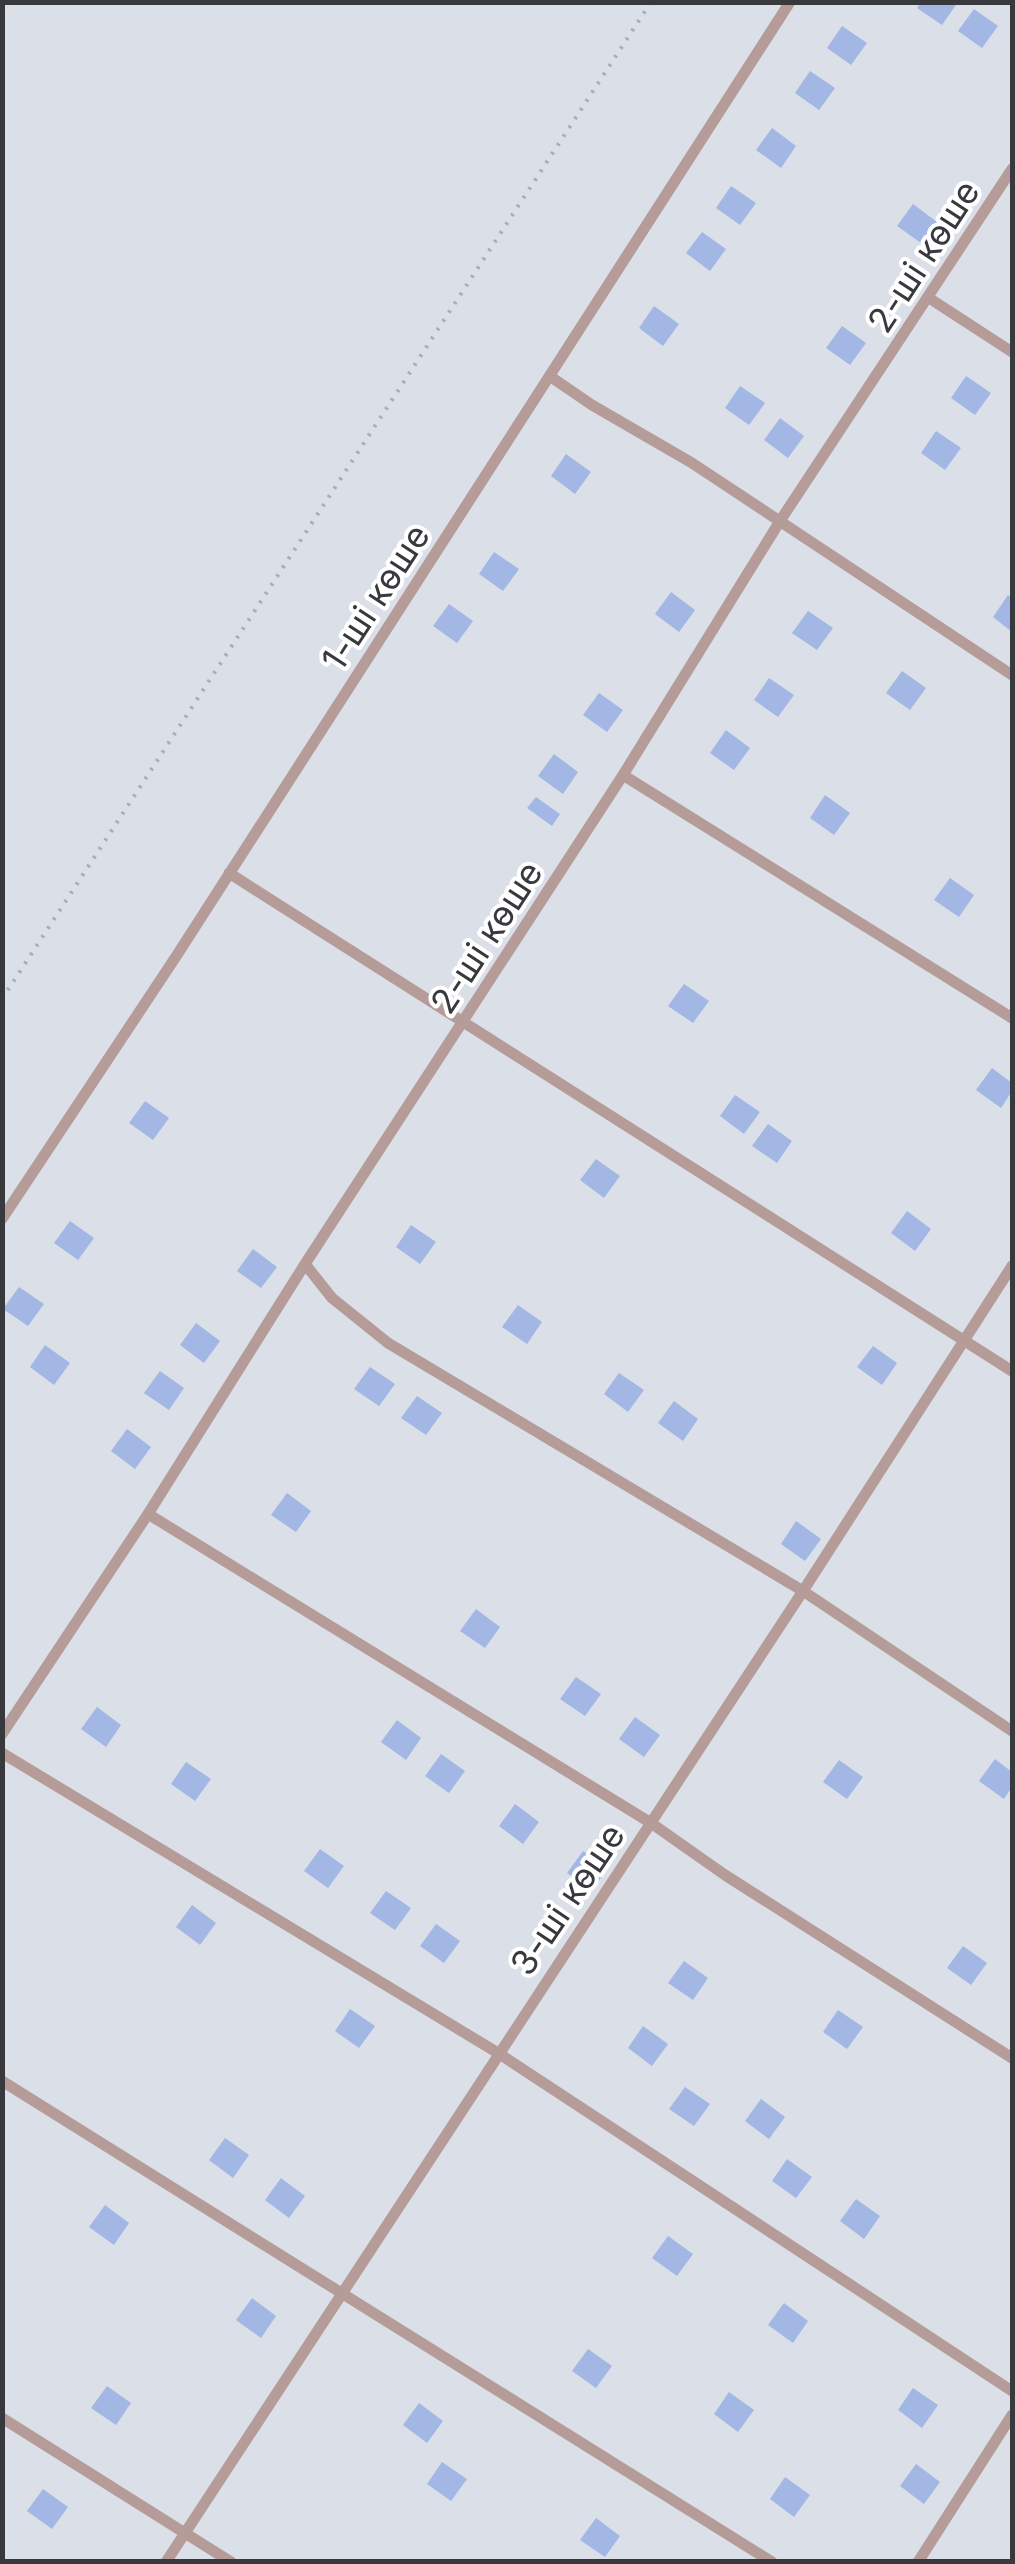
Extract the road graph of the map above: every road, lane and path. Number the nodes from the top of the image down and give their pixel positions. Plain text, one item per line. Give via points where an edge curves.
1 (651, 2) edge
2 (790, 2) edge
3 (1012, 169) edge
4 (929, 298) junction
5 (1012, 352) edge
6 (551, 377) junction
7 (780, 521) junction
8 (1012, 674) edge
9 (624, 775) junction
10 (229, 873) junction
11 (2, 999) edge
12 (1012, 1018) edge
13 (463, 1024) junction
14 (2, 1219) edge
15 (305, 1264) junction
16 (1012, 1266) edge
17 (964, 1340) junction
18 (1012, 1371) edge
19 (148, 1514) junction
20 (804, 1590) junction
21 (1012, 1731) edge
22 (2, 1734) edge
23 (2, 1753) edge
24 (651, 1823) junction
25 (498, 2053) junction
26 (1012, 2058) edge
27 (2, 2081) edge
28 (342, 2294) junction
29 (1012, 2392) edge
30 (1012, 2415) edge
31 (2, 2418) edge
32 (186, 2531) junction
33 (166, 2562) edge
34 (231, 2562) edge
35 (772, 2562) edge
36 (918, 2562) edge

1 - 11 path
2 - 6 lane, 1-ші көше
3 - 4 lane, 2-ші көше
4 - 5 lane
4 - 7 lane, 2-ші көше
6 - 7 lane
6 - 10 lane, 1-ші көше
7 - 8 lane
7 - 9 lane, 2-ші көше
9 - 12 lane
9 - 13 lane, 2-ші көше
10 - 13 lane
10 - 14 lane, 1-ші көше
13 - 15 lane, 2-ші көше
13 - 17 lane
15 - 19 lane, 2-ші көше
15 - 20 lane via 332,1298 388,1343
16 - 17 lane, 3-ші көше
17 - 18 lane
17 - 20 lane, 3-ші көше
19 - 22 lane, 2-ші көше
19 - 24 lane
20 - 21 lane
20 - 24 lane, 3-ші көше
23 - 25 lane
24 - 25 lane, 3-ші көше
24 - 26 lane
25 - 28 lane, 3-ші көше
25 - 29 lane
27 - 28 lane
28 - 32 lane, 3-ші көше
28 - 35 lane
30 - 36 lane
31 - 32 lane
32 - 33 lane, 3-ші көше
32 - 34 lane

